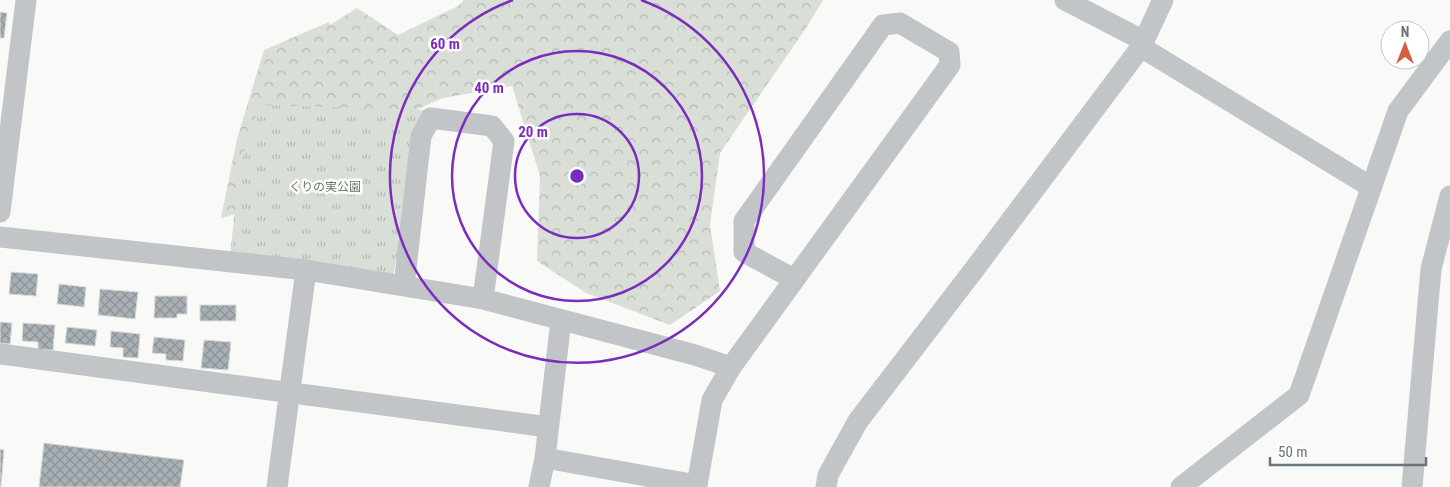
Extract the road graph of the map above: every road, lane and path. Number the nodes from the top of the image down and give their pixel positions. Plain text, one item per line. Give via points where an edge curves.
1 (26, 0) edge
2 (1065, 0) edge
3 (1163, 0) edge
4 (1450, 41) edge
5 (1142, 44) junction
6 (1371, 187) junction
7 (1450, 196) edge
8 (0, 212) edge
9 (0, 238) edge
10 (306, 270) junction
11 (794, 279) junction
12 (404, 286) junction
13 (482, 299) junction
14 (561, 320) junction
15 (0, 354) edge
16 (731, 367) junction
17 (290, 393) junction
18 (548, 427) junction
19 (545, 458) junction
20 (277, 487) edge
21 (539, 487) edge
22 (826, 487) edge
23 (1181, 487) edge
24 (1412, 487) edge

1 - 8 street
2 - 5 street
3 - 5 street
4 - 6 street via 1398,111
5 - 6 street
5 - 22 street via 858,421 828,475
6 - 23 street via 1299,395
7 - 24 street via 1431,269
9 - 10 street
10 - 12 street
10 - 17 street
11 - 11 street via 950,65 948,52 900,24 883,25 744,220 744,252
11 - 16 street
12 - 13 street
12 - 13 street via 424,130 431,118 492,126 504,140
13 - 14 street
14 - 16 street via 695,354
14 - 18 street
15 - 17 street
16 - 19 street via 712,400 697,485
17 - 18 street
17 - 20 street
18 - 19 street
19 - 21 street

